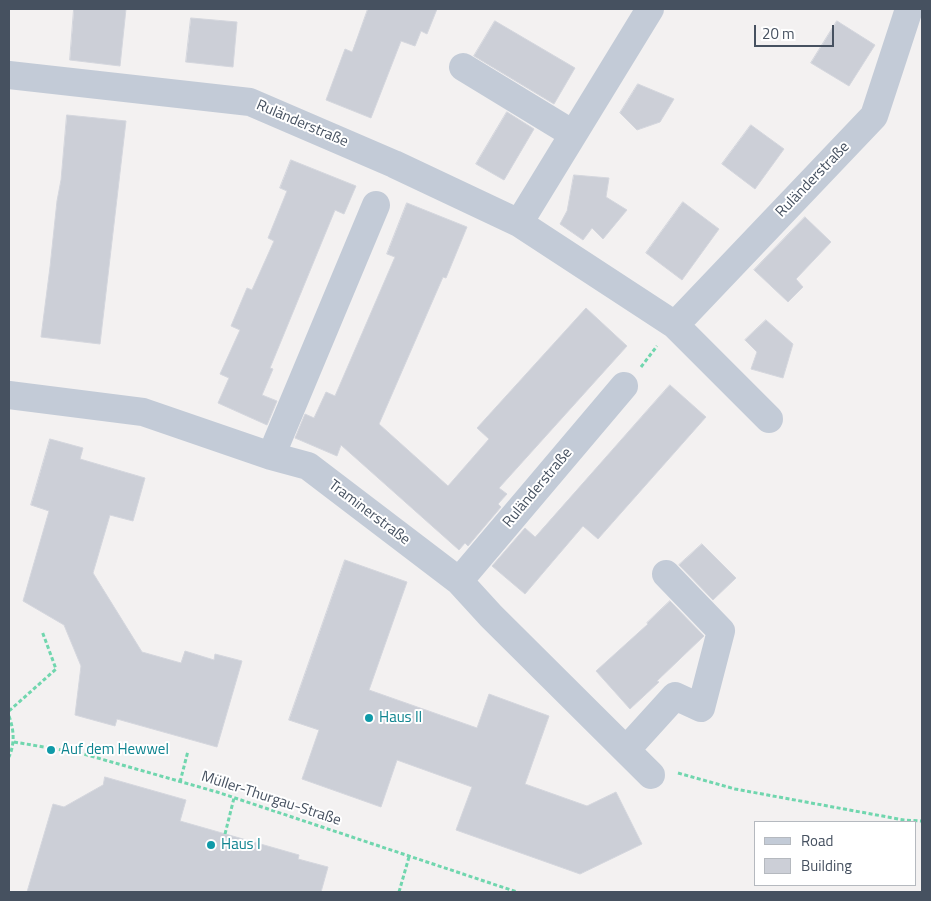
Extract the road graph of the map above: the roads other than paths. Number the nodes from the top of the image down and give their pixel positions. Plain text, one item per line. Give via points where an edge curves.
1 (650, 9) edge
2 (910, 9) edge
3 (463, 68) dead end
4 (9, 75) edge
5 (573, 134) junction
6 (376, 205) dead end
7 (519, 223) junction
8 (674, 325) junction
9 (624, 386) road end
10 (9, 395) edge
11 (769, 419) dead end
12 (271, 456) junction
13 (666, 574) dead end
14 (458, 580) junction
15 (626, 750) junction
16 (651, 775) road end

1 - 5 street
2 - 8 street, Ruländerstraße via 874,116
3 - 5 street
4 - 7 street, Ruländerstraße via 250,102 394,164
5 - 7 street
6 - 12 street
7 - 8 street, Ruländerstraße
8 - 11 street, Ruländerstraße
9 - 14 street, Ruländerstraße
10 - 12 street, Traminerstraße via 144,412
12 - 14 street, Traminerstraße via 308,466
13 - 15 street via 721,631 701,708 675,696
14 - 15 street, Traminerstraße
15 - 16 street, Traminerstraße

